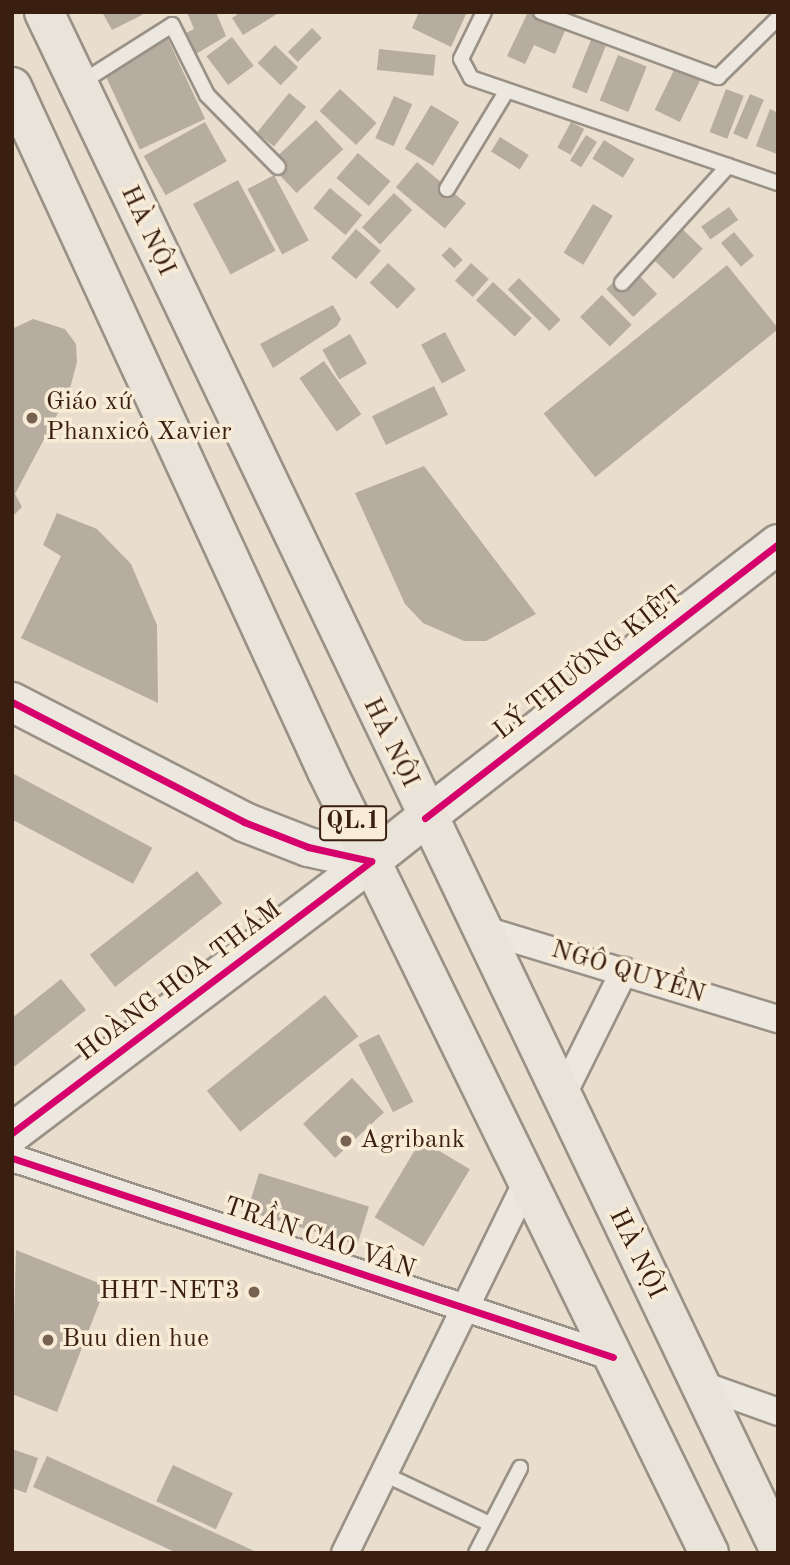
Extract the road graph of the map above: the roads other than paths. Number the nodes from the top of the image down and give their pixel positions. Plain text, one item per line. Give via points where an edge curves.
1 (44, 12) edge
2 (484, 12) edge
3 (541, 12) edge
4 (778, 18) edge
5 (78, 85) junction
6 (12, 87) edge
7 (506, 92) junction
8 (728, 166) junction
9 (278, 167) dead end
10 (778, 183) edge
11 (447, 189) dead end
12 (622, 283) dead end
13 (778, 544) edge
14 (12, 702) edge
15 (425, 818) junction
16 (371, 861) junction
17 (478, 928) junction
18 (624, 971) junction
19 (778, 1019) edge
20 (561, 1098) junction
21 (12, 1133) edge
22 (12, 1157) edge
23 (527, 1181) junction
24 (467, 1311) junction
25 (613, 1357) junction
26 (700, 1384) junction
27 (778, 1412) edge
28 (520, 1468) dead end
29 (386, 1475) junction
30 (490, 1524) junction
31 (778, 1547) edge
32 (345, 1553) edge
33 (475, 1553) edge
34 (709, 1553) edge

1 - 5 main road, HÀ NỘI / QL.1
2 - 7 lane via 461,59 471,78
3 - 4 lane via 718,77
5 - 9 lane via 172,24 208,95
5 - 15 main road, HÀ NỘI / QL.1
6 - 16 main road, QL.1
7 - 8 lane
7 - 11 lane
8 - 10 lane
8 - 12 lane
13 - 15 street, LÝ THƯỜNG KIỆT
14 - 16 street via 244,822 307,847
15 - 16 main road
15 - 17 main road, HÀ NỘI / QL.1
16 - 21 street, HOÀNG HOA THÁM
16 - 23 main road, QL.1
17 - 18 street, NGÔ QUYỀN
17 - 20 main road, HÀ NỘI / QL.1
18 - 19 street, NGÔ QUYỀN
18 - 20 street
20 - 26 main road, HÀ NỘI / QL.1
22 - 24 street, TRẦN CAO VÂN
23 - 24 street
23 - 25 main road, QL.1
24 - 25 street, TRẦN CAO VÂN
24 - 29 street
25 - 34 main road, QL.1
26 - 27 street
26 - 31 main road, HÀ NỘI / QL.1
28 - 30 lane
29 - 30 lane
29 - 32 street
30 - 33 lane

